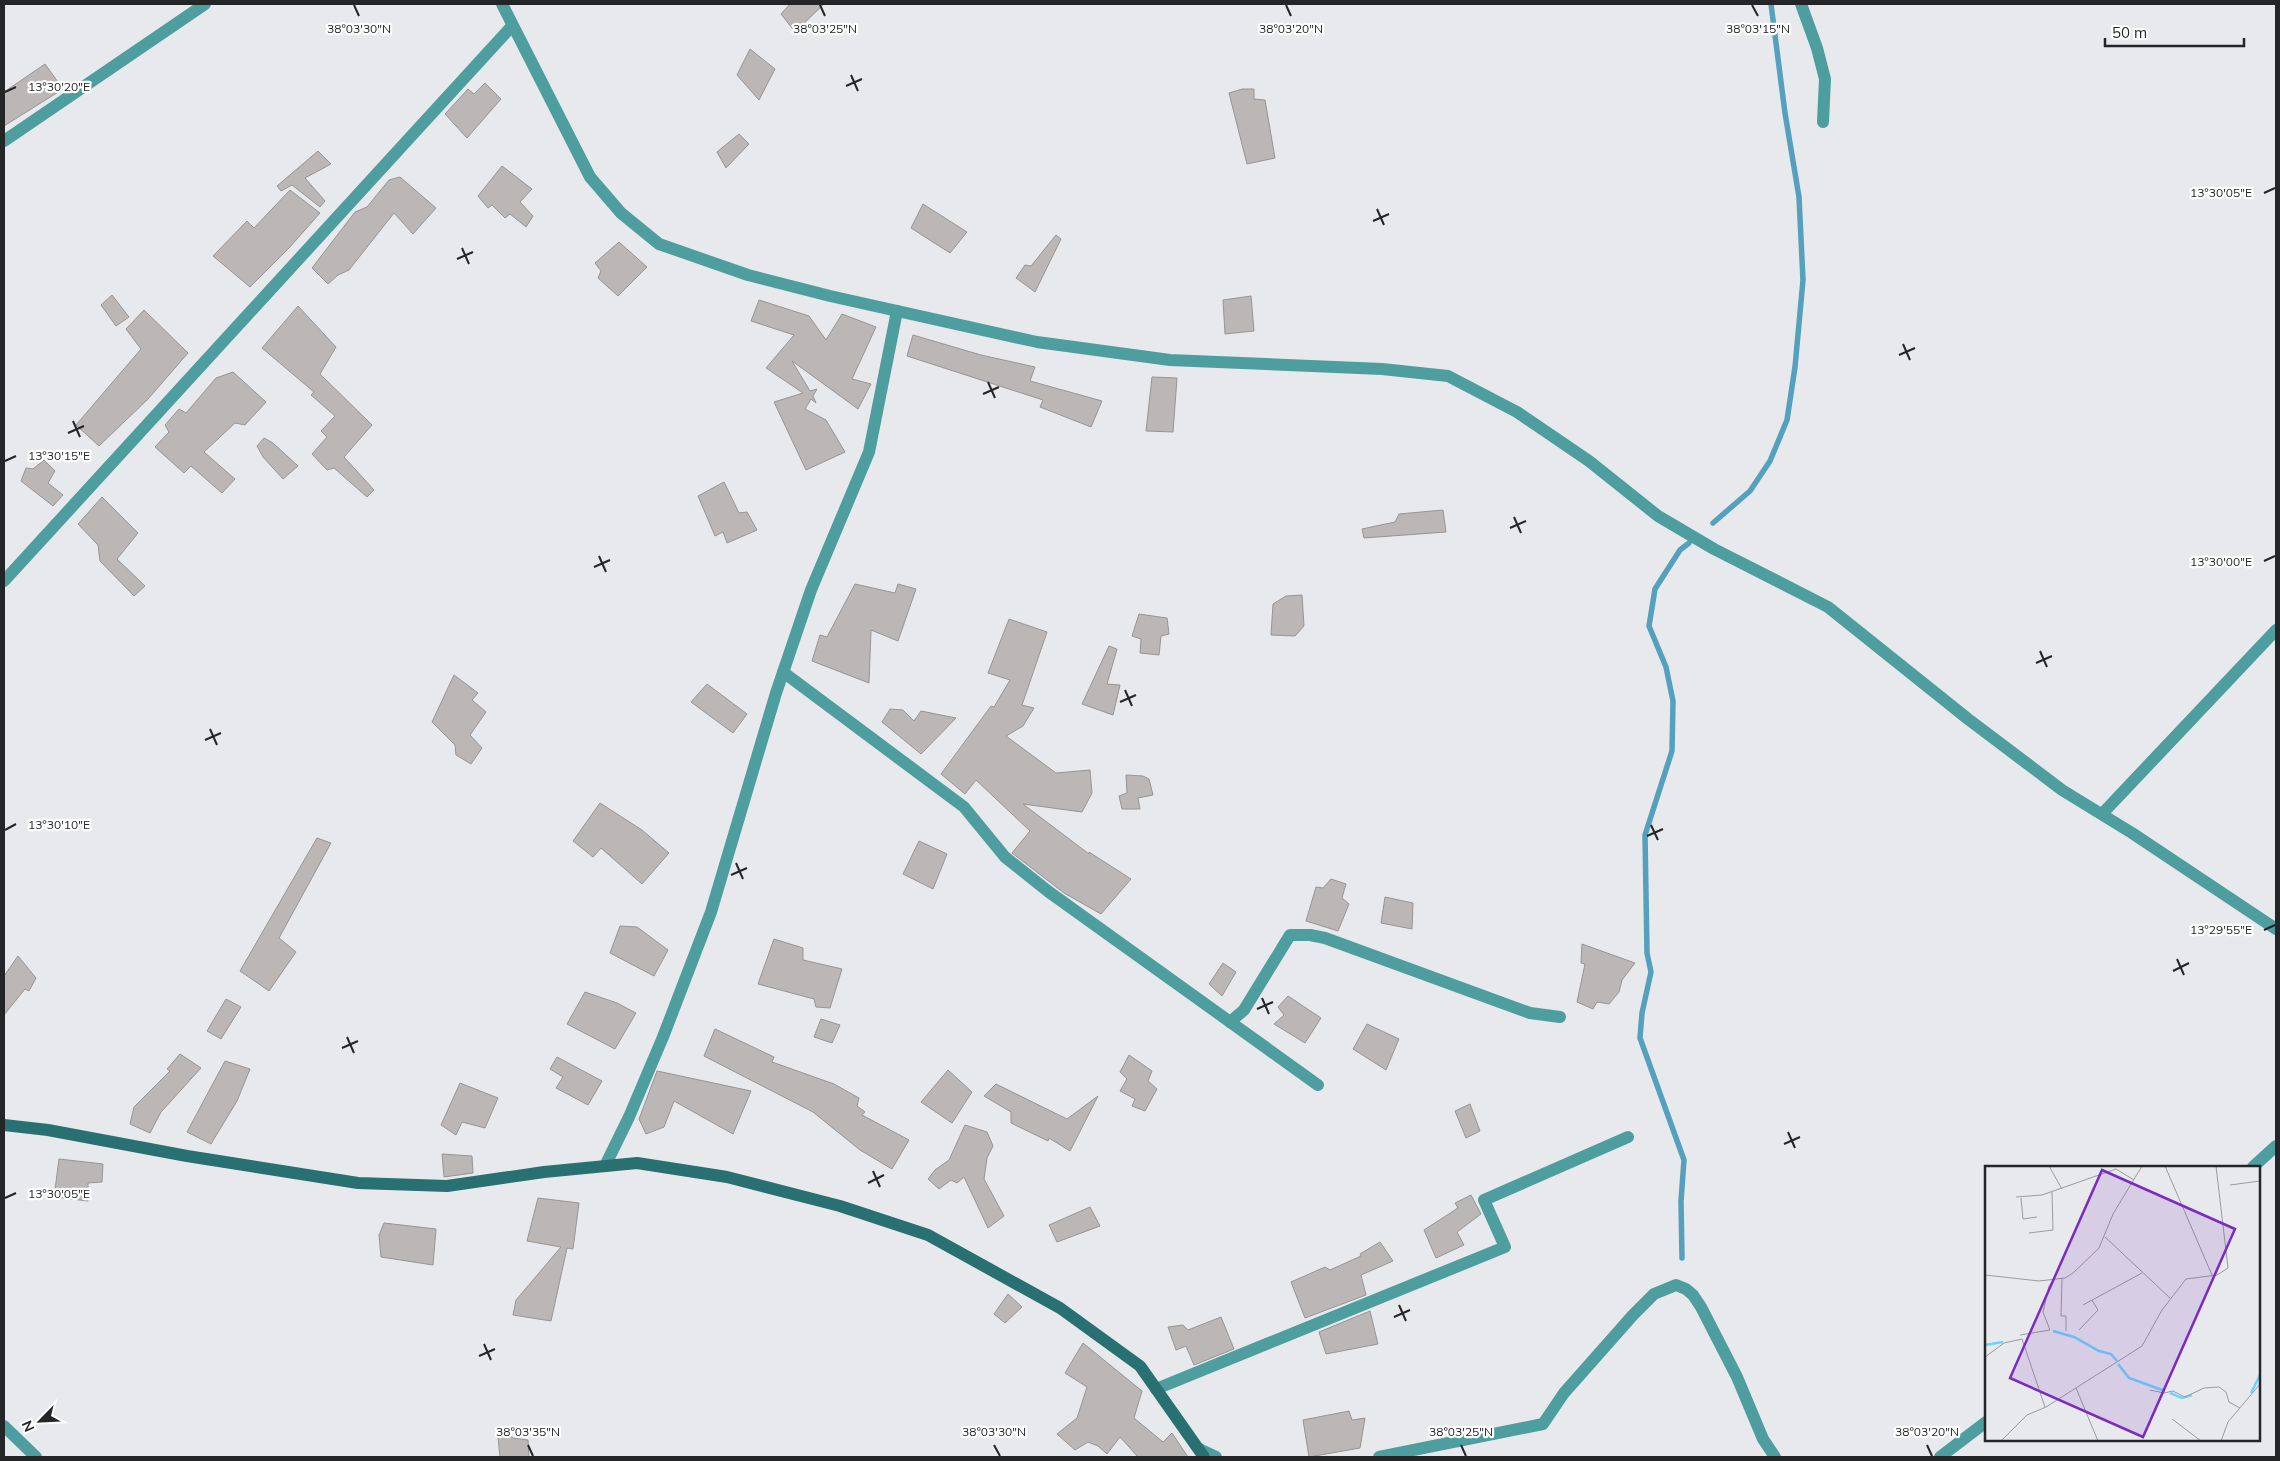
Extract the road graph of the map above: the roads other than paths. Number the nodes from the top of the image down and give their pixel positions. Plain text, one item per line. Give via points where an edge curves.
1 (205, 4) edge
2 (502, 4) edge
3 (1801, 4) edge
4 (512, 26) junction
5 (1823, 122) dead end
6 (4, 141) edge
7 (897, 311) junction
8 (4, 581) edge
9 (2276, 630) edge
10 (783, 672) junction
11 (2102, 814) junction
12 (2276, 929) edge
13 (1560, 1017) dead end
14 (1230, 1022) junction
15 (1318, 1085) dead end
16 (4, 1125) edge
17 (1628, 1137) dead end
18 (2276, 1146) edge
19 (606, 1166) junction
20 (2254, 1166) edge
21 (1156, 1389) junction
22 (1985, 1423) edge
23 (4, 1426) edge
24 (1201, 1453) edge
25 (36, 1457) edge
26 (1216, 1457) edge
27 (1379, 1457) edge
28 (1775, 1457) edge
29 (1940, 1457) edge

1 - 6 street
2 - 4 street
3 - 5 street via 1825,79
4 - 7 street via 590,177 620,213 658,244 748,275
4 - 8 street
7 - 10 street via 869,452 811,590
7 - 11 street via 1037,342 1170,360 1382,369 1448,376 1517,412 1588,460 1658,516 1828,608 2062,790
9 - 11 street
10 - 14 street via 964,807 1005,857 1049,892
10 - 19 street via 711,912 659,1046
11 - 12 street
13 - 14 street via 1522,1010 1325,938 1301,934 1290,935 1244,1010
14 - 15 street
16 - 19 main road via 358,1184 447,1186
17 - 21 street via 1484,1200 1505,1247
18 - 20 street
19 - 21 main road via 637,1163 727,1177 840,1206 928,1235 1060,1308 1140,1366
21 - 24 main road
22 - 29 street
23 - 25 street
24 - 26 street
27 - 28 street via 1543,1424 1564,1393 1633,1315 1654,1294 1676,1285 1693,1295 1701,1307

